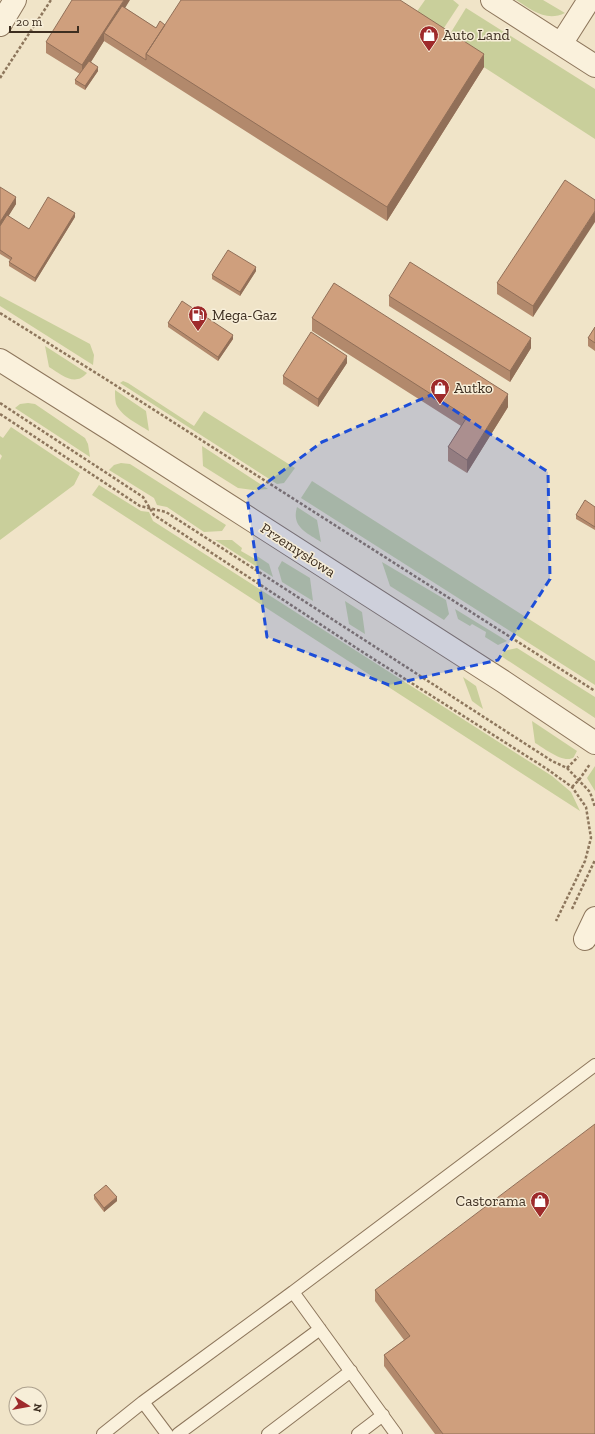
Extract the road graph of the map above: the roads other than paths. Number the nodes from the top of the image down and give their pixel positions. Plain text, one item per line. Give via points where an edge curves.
1 (15, 0) edge
2 (492, 0) edge
3 (589, 0) edge
4 (0, 25) edge
5 (561, 44) junction
6 (595, 66) edge
7 (0, 360) edge
8 (593, 753) edge
9 (595, 918) edge
10 (585, 939) dead end
11 (595, 1066) edge
12 (293, 1292) junction
13 (320, 1329) junction
14 (350, 1371) junction
15 (143, 1402) junction
16 (383, 1416) junction
17 (102, 1434) edge
18 (167, 1434) edge
19 (178, 1434) edge
20 (268, 1434) edge
21 (358, 1434) edge
22 (396, 1434) edge

1 - 4 street
2 - 5 street
3 - 5 street
5 - 6 street
7 - 8 street, Przemysłowa via 491,674
9 - 10 street
11 - 12 lane
12 - 13 lane
12 - 15 lane
13 - 14 lane
13 - 19 lane
14 - 16 lane
14 - 20 lane
15 - 17 lane
15 - 18 lane
16 - 21 lane
16 - 22 lane

